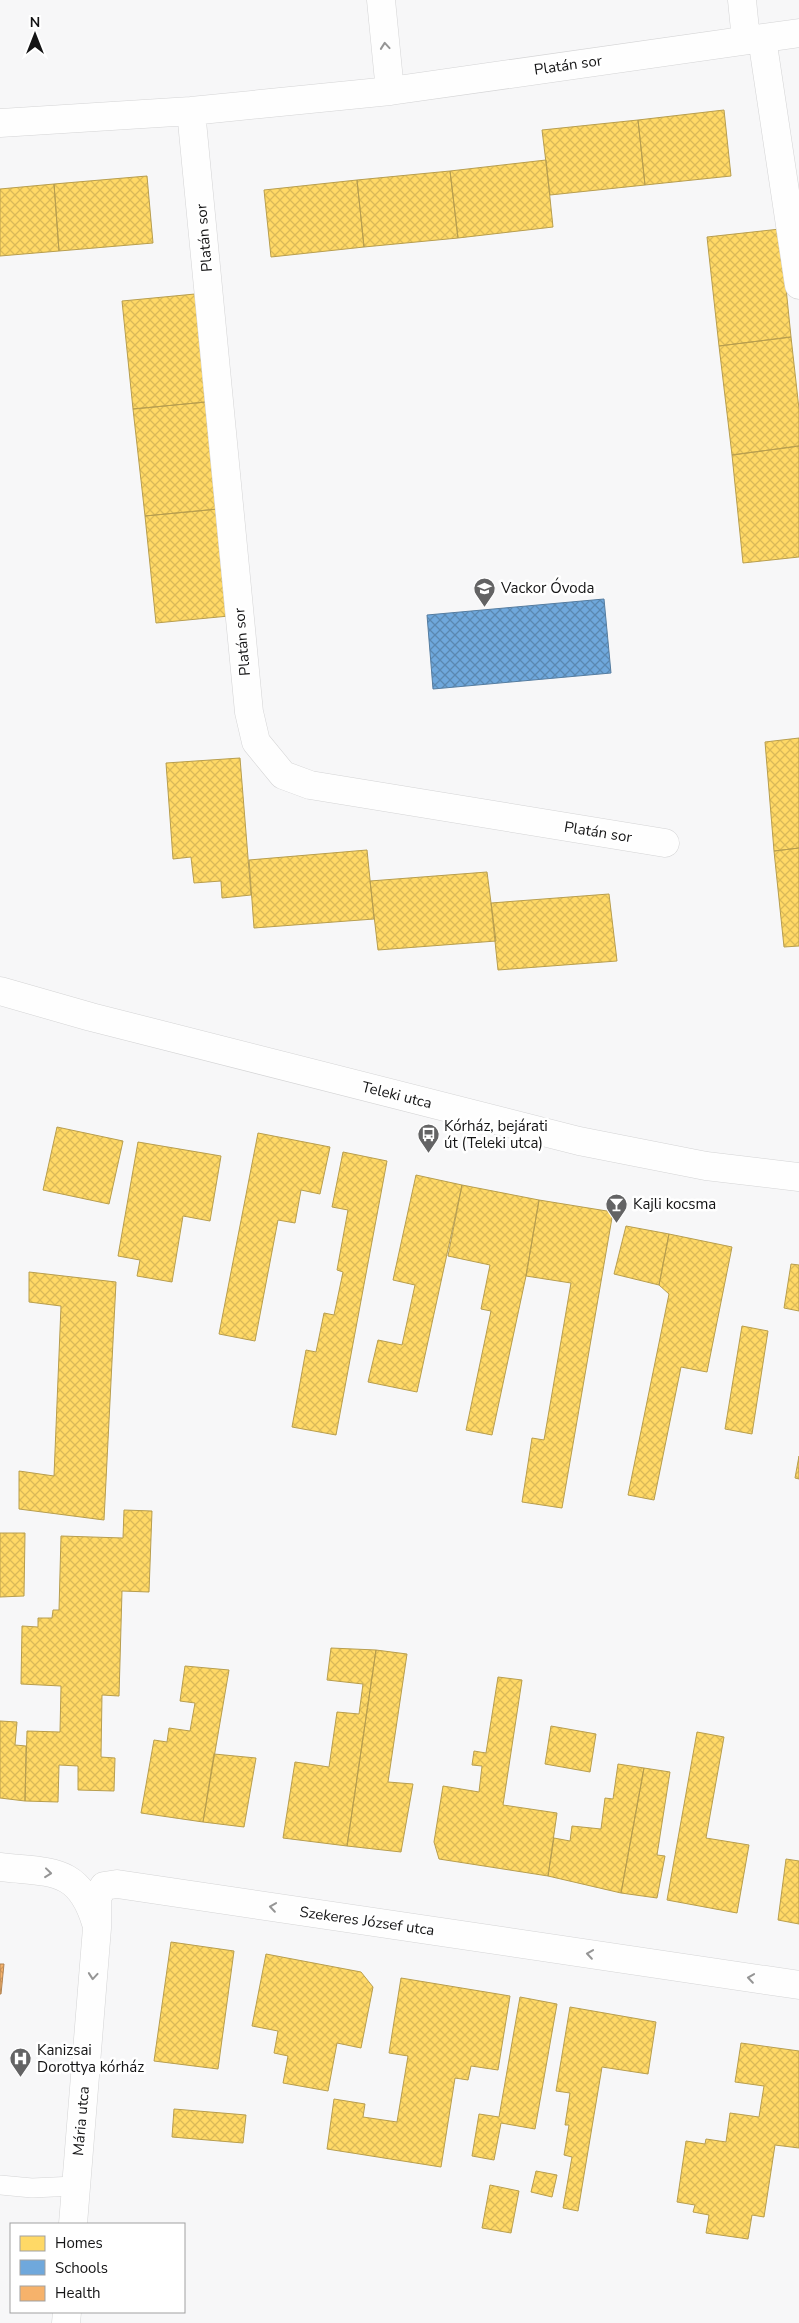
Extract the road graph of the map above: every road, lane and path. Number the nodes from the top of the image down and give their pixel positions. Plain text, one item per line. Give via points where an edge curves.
1 (381, 0) edge
2 (742, 0) edge
3 (799, 33) edge
4 (754, 39) junction
5 (390, 91) junction
6 (191, 111) junction
7 (0, 123) edge
8 (799, 286) edge
9 (665, 843) dead end
10 (0, 991) edge
11 (799, 1177) edge
12 (0, 1867) edge
13 (97, 1928) junction
14 (799, 1985) edge
15 (0, 2185) edge
16 (75, 2186) junction
17 (73, 2223) edge

5 -> 1 street
2 - 4 street
3 - 4 street, Platán sor
4 - 5 street, Platán sor
4 - 8 street
5 - 6 street, Platán sor
6 - 7 street, Platán sor
6 - 9 street, Platán sor via 248,712 256,742 283,775 310,785
10 - 11 street, Teleki utca via 91,1018 580,1141 706,1166
12 -> 13 street via 60,1874 72,1881 88,1900
14 -> 13 street, Szekeres József utca via 117,1884 104,1886 97,1897
13 -> 16 street, Mária utca
15 - 16 lane via 32,2188
16 - 17 street, Mária utca

